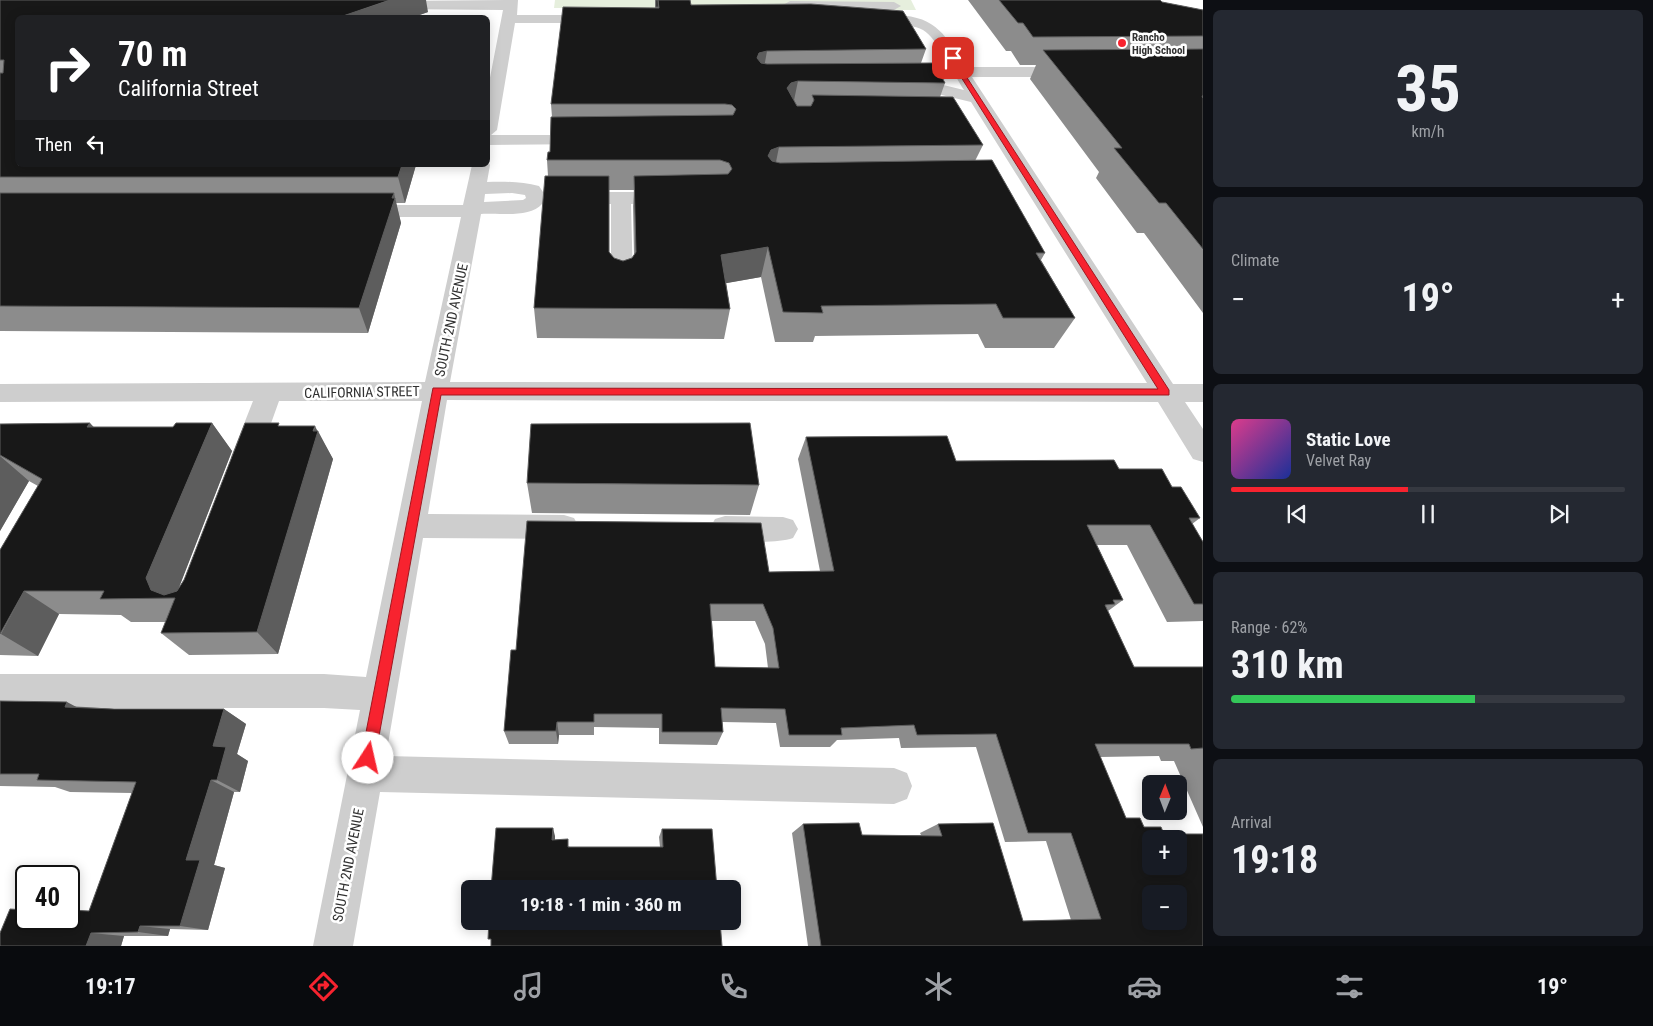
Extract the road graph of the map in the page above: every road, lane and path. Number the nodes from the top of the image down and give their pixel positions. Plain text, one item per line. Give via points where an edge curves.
1 (372, 5) edge
2 (775, 6) edge
3 (905, 6) dead end
4 (510, 13) edge
5 (612, 19) edge
6 (793, 20) edge
7 (490, 26) edge
8 (1084, 72) edge
9 (963, 74) junction
10 (906, 84) edge
11 (926, 84) junction
12 (491, 92) edge
13 (979, 99) junction
14 (490, 105) edge
15 (490, 140) edge
16 (604, 140) edge
17 (476, 193) edge
18 (621, 198) junction
19 (688, 198) edge
20 (339, 211) edge
21 (622, 282) edge
22 (436, 391) junction
23 (0, 392) edge
24 (269, 393) junction
25 (1166, 393) junction
26 (1203, 393) edge
27 (1203, 451) edge
28 (238, 477) edge
29 (411, 526) junction
30 (587, 527) edge
31 (695, 528) edge
32 (783, 529) dead end
33 (0, 692) edge
34 (380, 694) junction
35 (365, 774) junction
36 (894, 786) dead end
37 (333, 946) edge

1 - 4 street
2 - 3 street
4 - 5 street
4 - 7 street
4 - 12 street
6 - 9 street via 908,20 925,17
8 - 9 street
9 - 11 street via 923,81
9 - 13 street
10 - 11 street
11 - 13 street
12 - 14 street
13 - 25 street via 982,120 1021,182
15 - 16 street
17 - 18 street via 512,188 532,190 536,198
17 - 20 street
17 - 22 street, SOUTH 2ND AVENUE
18 - 19 street
18 - 21 street
22 - 24 street, CALIFORNIA STREET
22 - 25 street, CALIFORNIA STREET
22 - 29 street, SOUTH 2ND AVENUE
23 - 24 street, CALIFORNIA STREET
24 - 28 street
25 - 26 street, CALIFORNIA STREET
25 - 27 street
29 - 30 street
29 - 34 street, SOUTH 2ND AVENUE
31 - 32 street
33 - 34 street via 324,691
34 - 35 street, SOUTH 2ND AVENUE
35 - 36 street
35 - 37 street, SOUTH 2ND AVENUE

